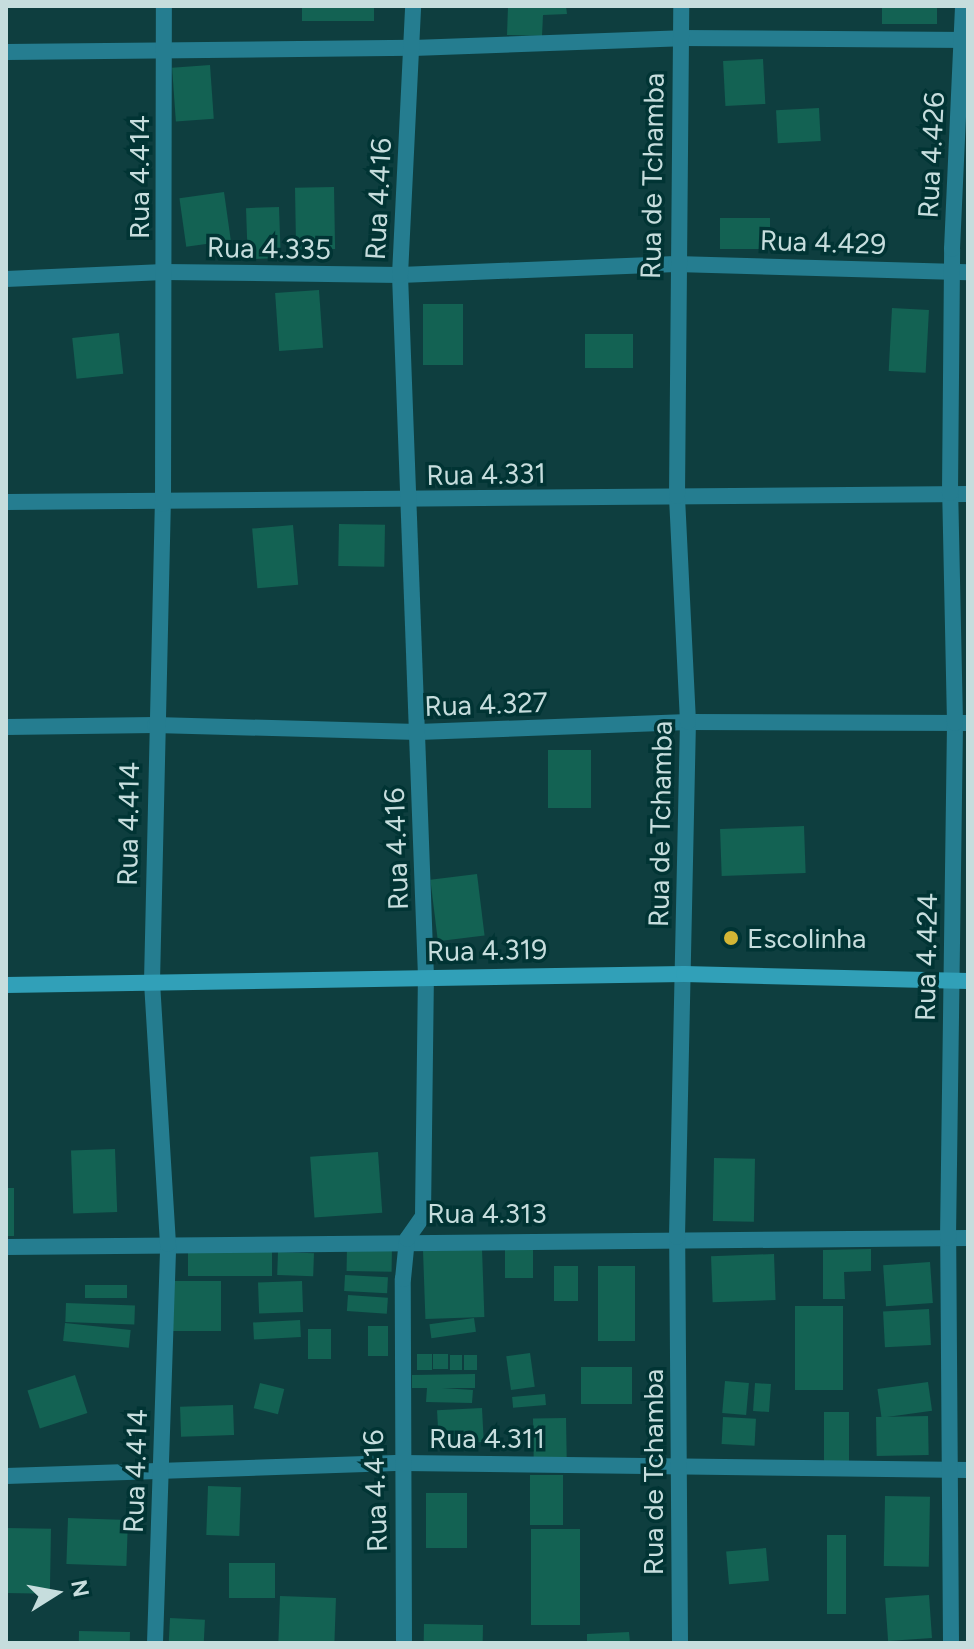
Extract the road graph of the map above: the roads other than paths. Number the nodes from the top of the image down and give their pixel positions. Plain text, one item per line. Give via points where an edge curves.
1 (164, 6) edge
2 (413, 6) edge
3 (681, 6) edge
4 (963, 6) edge
5 (681, 38) junction
6 (966, 40) edge
7 (413, 48) junction
8 (166, 50) junction
9 (6, 52) edge
10 (676, 264) junction
11 (164, 272) junction
12 (960, 272) edge
13 (400, 275) junction
14 (6, 279) edge
15 (950, 493) junction
16 (968, 494) edge
17 (677, 496) junction
18 (405, 501) junction
19 (6, 502) edge
20 (163, 504) junction
21 (688, 722) junction
22 (962, 723) edge
23 (155, 725) junction
24 (6, 727) edge
25 (418, 732) junction
26 (684, 974) junction
27 (426, 977) junction
28 (960, 981) edge
29 (152, 982) junction
30 (6, 985) edge
31 (677, 1237) junction
32 (948, 1238) junction
33 (968, 1238) edge
34 (407, 1239) junction
35 (168, 1244) junction
36 (6, 1247) edge
37 (403, 1463) junction
38 (679, 1466) junction
39 (949, 1470) junction
40 (968, 1470) edge
41 (161, 1471) junction
42 (6, 1476) edge
43 (155, 1643) edge
44 (404, 1643) edge
45 (680, 1643) edge
46 (951, 1643) edge

1 - 8 street, Rua 4.414
2 - 7 street, Rua 4.416
3 - 5 street, Rua de Tchamba
4 - 6 street, Rua 4.426
5 - 6 street
5 - 7 street
5 - 10 street, Rua de Tchamba
6 - 12 street, Rua 4.426
7 - 8 street
7 - 13 street, Rua 4.416
8 - 9 street
8 - 11 street, Rua 4.414
10 - 12 street, Rua 4.429
10 - 13 street, Rua 4.335
10 - 17 street, Rua de Tchamba
11 - 13 street, Rua 4.335
11 - 14 street, Rua 4.335
11 - 20 street, Rua 4.414
12 - 15 street, Rua 4.424
13 - 18 street, Rua 4.416
15 - 16 street, Rua 4.331
15 - 17 street, Rua 4.331
15 - 22 street, Rua 4.424
17 - 18 street, Rua 4.331
17 - 21 street, Rua de Tchamba
18 - 20 street, Rua 4.331
18 - 25 street, Rua 4.416
19 - 20 street, Rua 4.331
20 - 23 street, Rua 4.414
21 - 22 street, Rua 4.327
21 - 25 street, Rua 4.327
21 - 26 street, Rua de Tchamba
22 - 28 street, Rua 4.424
23 - 24 street, Rua 4.327
23 - 25 street, Rua 4.327
23 - 29 street, Rua 4.414
25 - 27 street, Rua 4.416
26 - 27 street, Rua 4.319
26 - 28 street, Rua 4.319
26 - 31 street, Rua de Tchamba
27 - 29 street, Rua 4.319
27 - 34 street, Rua 4.416 via 423,1216
28 - 32 street, Rua 4.424
29 - 30 street, Rua 4.319
29 - 35 street, Rua 4.414
31 - 32 street, Rua 4.313
31 - 34 street, Rua 4.313
31 - 38 street, Rua de Tchamba
32 - 33 street, Rua 4.313
32 - 39 street, Rua 4.424
34 - 35 street, Rua 4.313
34 - 37 street, Rua 4.416 via 399,1415
35 - 36 street, Rua 4.313
35 - 41 street, Rua 4.414
37 - 38 street, Rua 4.311
37 - 41 street, Rua 4.311
37 - 44 street, Rua 4.416
38 - 39 street, Rua 4.311
38 - 45 street, Rua de Tchamba
39 - 40 street, Rua 4.311
39 - 46 street, Rua 4.424
41 - 42 street, Rua 4.311
41 - 43 street, Rua 4.414

